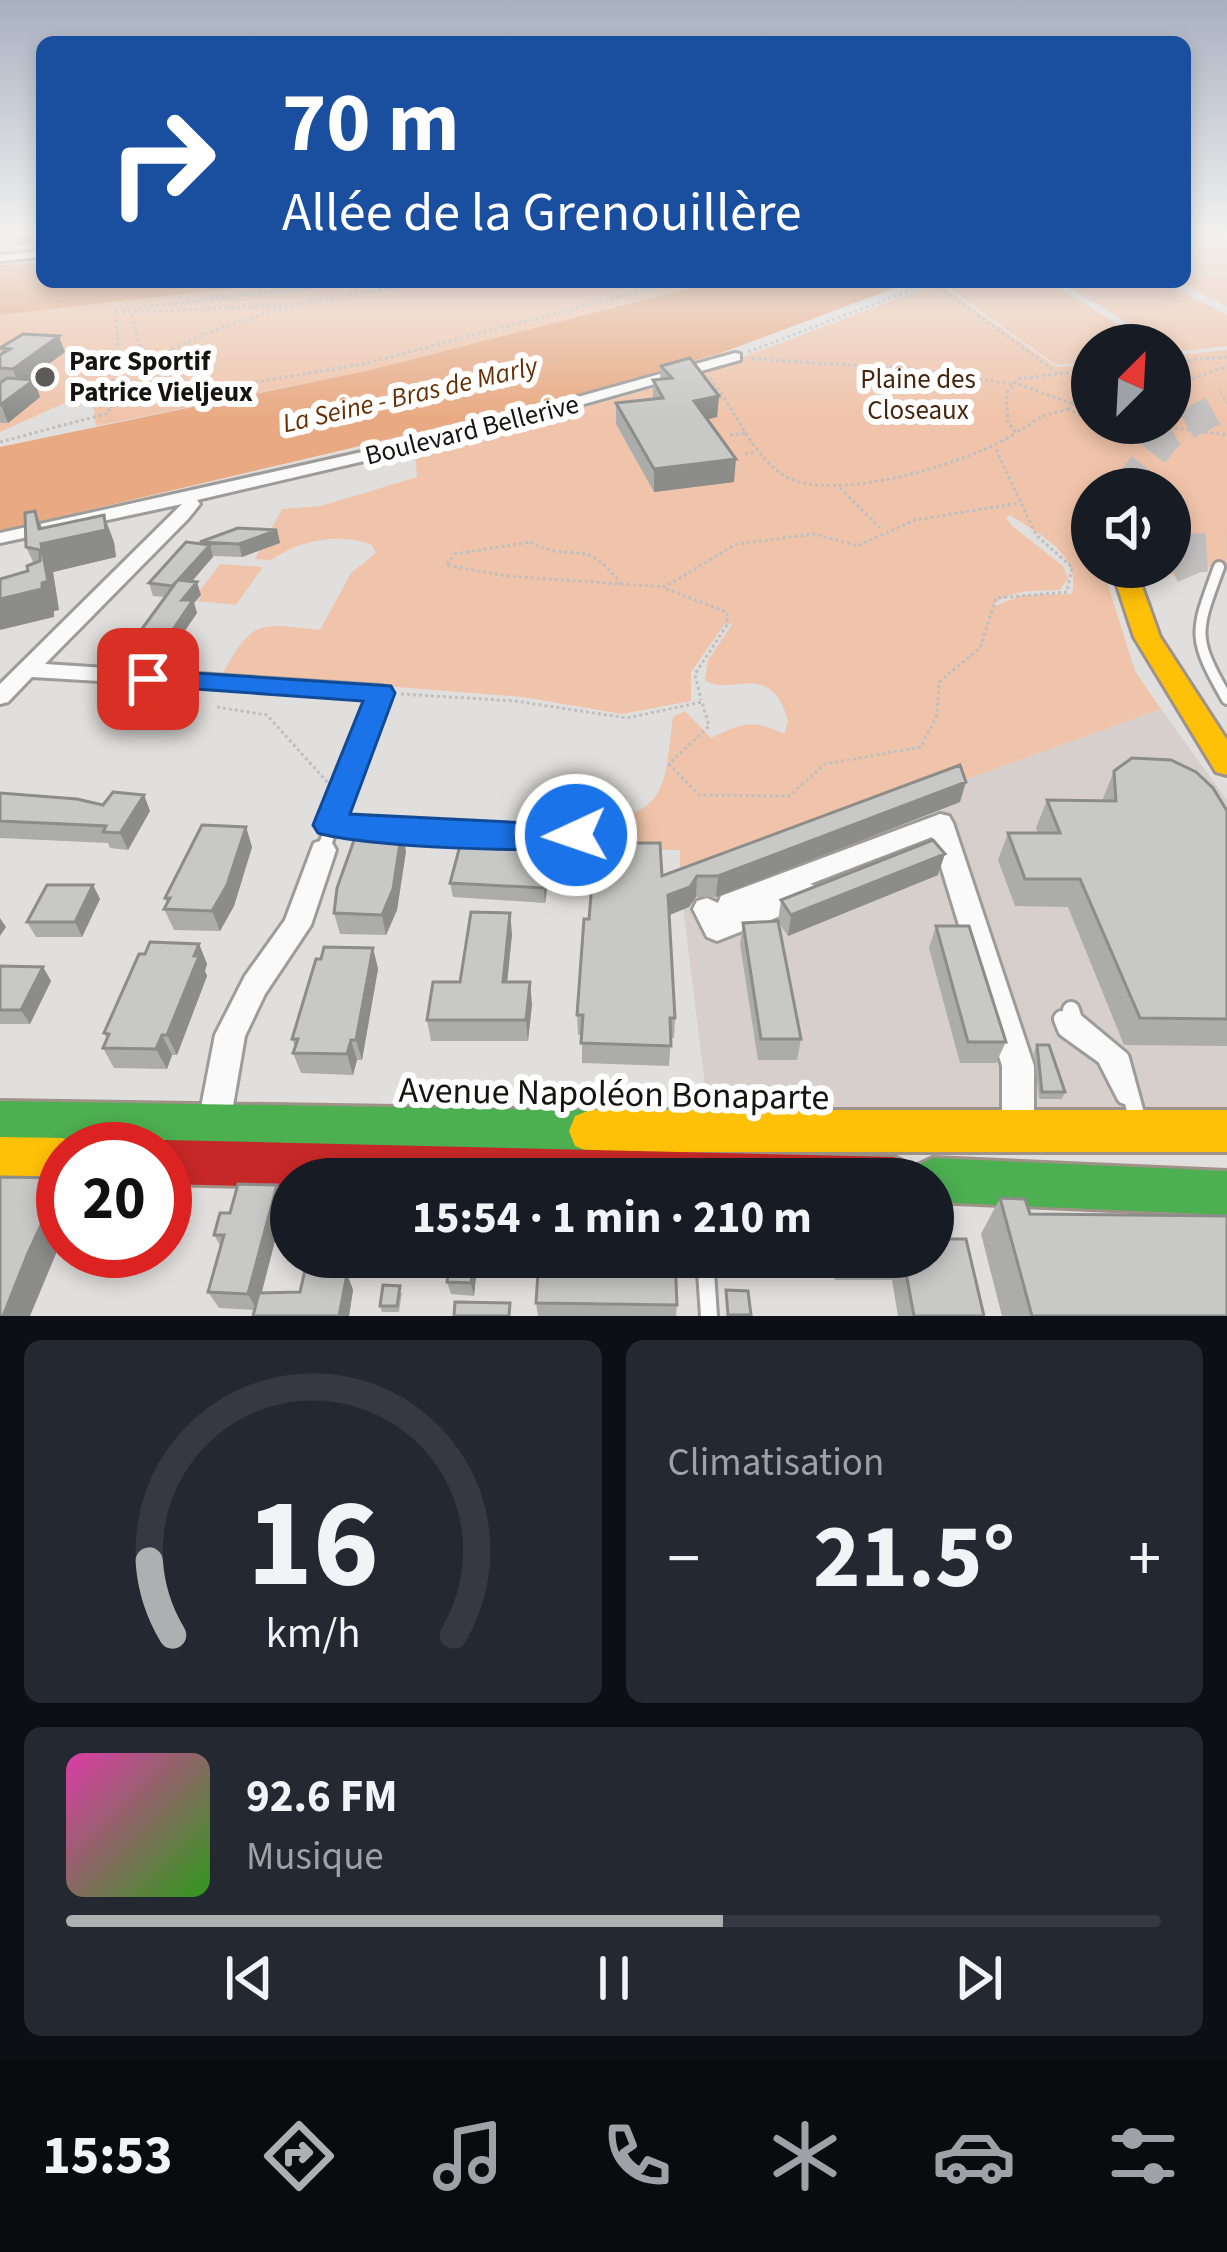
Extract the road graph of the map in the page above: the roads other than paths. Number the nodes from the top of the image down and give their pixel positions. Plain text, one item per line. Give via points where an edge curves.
1 (735, 357) road end
2 (184, 496) junction
3 (0, 538) edge
4 (1219, 567) dead end
5 (1130, 588) edge
6 (1155, 588) edge
7 (27, 670) junction
8 (381, 693) joint
9 (0, 697) edge
10 (1227, 699) edge
11 (1227, 738) edge
12 (1227, 764) edge
13 (576, 835) dead end
14 (326, 837) junction
15 (719, 907) dead end
16 (1066, 1015) dead end
17 (1138, 1120) junction
18 (0, 1122) edge
19 (213, 1124) junction
20 (1227, 1131) edge
21 (1018, 1133) junction
22 (0, 1159) edge
23 (36, 1160) edge
24 (192, 1163) edge
25 (270, 1165) edge
26 (954, 1181) edge
27 (1227, 1192) edge
28 (706, 1278) edge
29 (709, 1316) edge

1 - 2 street, Boulevard Bellerive
2 - 3 street, Boulevard Bellerive
2 - 7 street via 190,504 182,515
4 - 10 lane via 1196,631
5 - 12 main road via 1147,637
6 - 11 main road via 1161,631
7 - 8 street
7 - 9 street
8 - 14 lane
13 - 14 lane
14 - 19 street via 297,925 230,1035
15 - 21 street via 940,823 1018,1066
16 - 17 lane via 1066,1029 1105,1057
17 - 20 main road, Avenue Napoléon Bonaparte
17 - 21 main road, Avenue Napoléon Bonaparte
18 - 19 main road, Avenue Napoléon Bonaparte
19 - 21 main road, Avenue Napoléon Bonaparte
22 - 23 main road
24 - 25 main road
26 - 27 main road
28 - 29 lane

